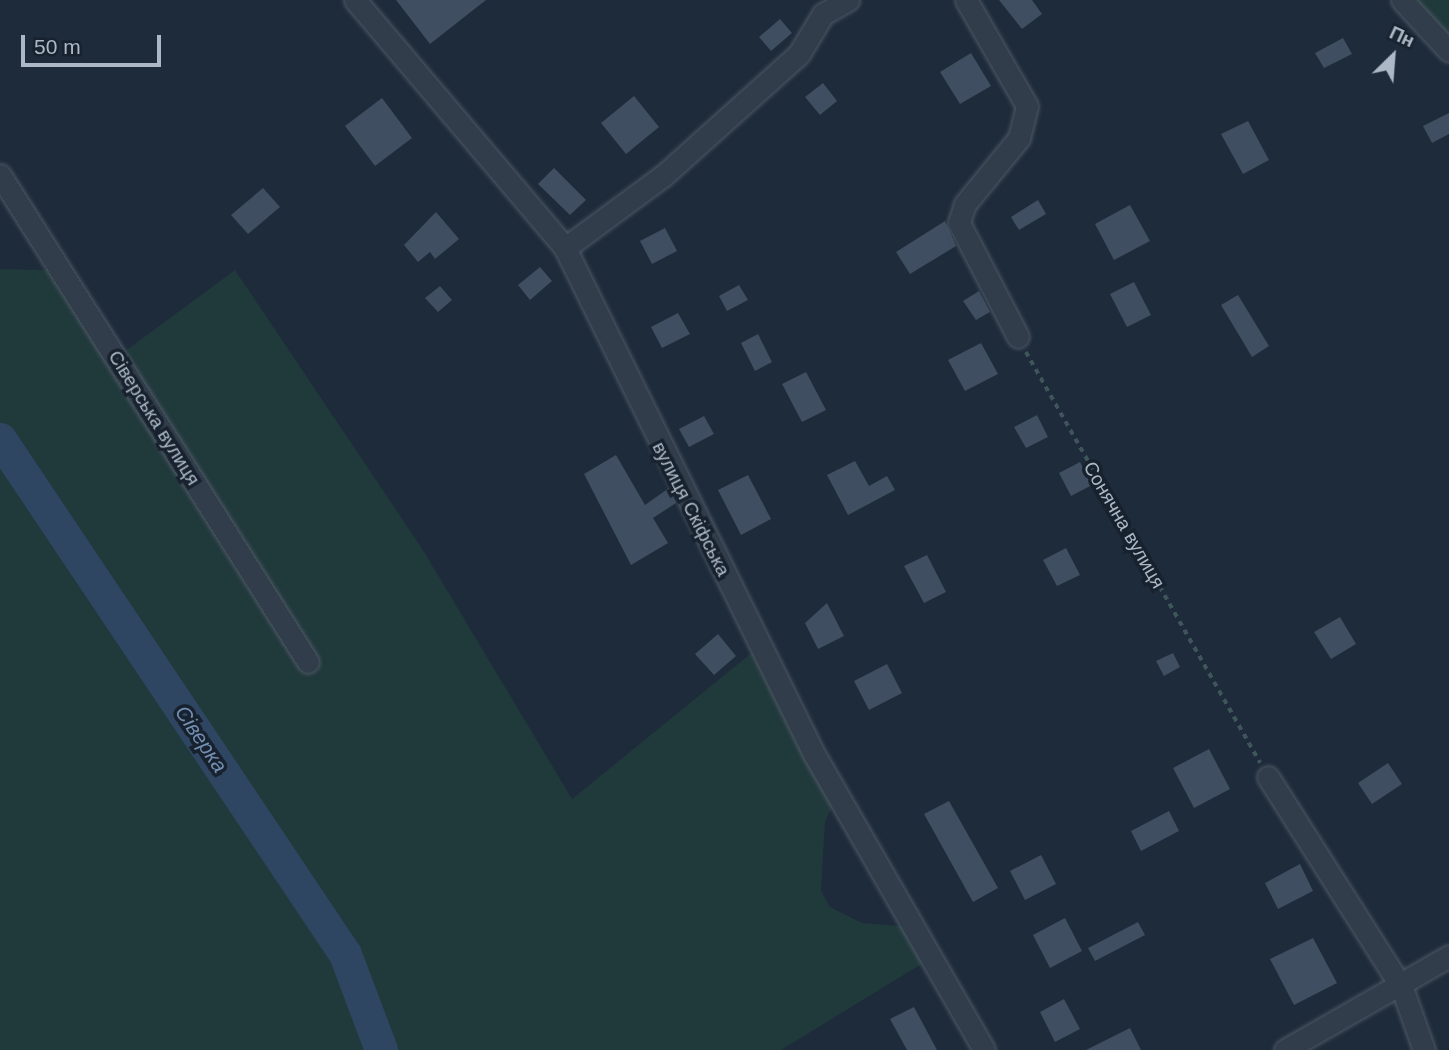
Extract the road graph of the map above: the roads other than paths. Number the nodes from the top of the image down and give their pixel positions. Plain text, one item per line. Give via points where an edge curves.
1 (355, 0) edge
2 (848, 0) edge
3 (966, 0) edge
4 (1402, 0) edge
5 (818, 7) edge
6 (1449, 51) edge
7 (0, 174) edge
8 (565, 248) junction
9 (1017, 337) road end
10 (308, 662) dead end
11 (1268, 776) road end
12 (1449, 956) edge
13 (1402, 988) junction
14 (984, 1050) edge
15 (1285, 1050) edge
16 (1424, 1050) edge

1 - 8 street, вулиця Скіфська
2 - 5 street
3 - 9 street via 1027,106 1019,138 965,204 959,223
4 - 6 street
5 - 8 street via 799,54 664,175
7 - 10 street, Сіверська вулиця
8 - 14 street, вулиця Скіфська via 814,754
11 - 13 street
12 - 13 street
13 - 15 street
13 - 16 street

